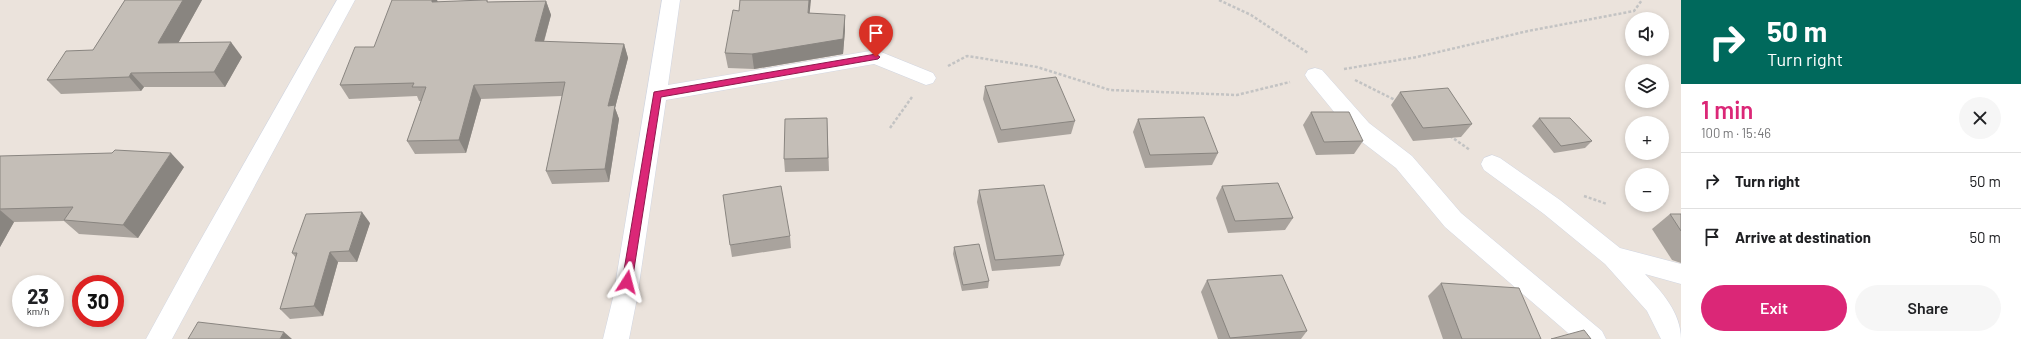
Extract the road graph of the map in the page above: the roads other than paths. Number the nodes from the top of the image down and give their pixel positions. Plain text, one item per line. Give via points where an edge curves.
1 (346, 0) edge
2 (671, 0) edge
3 (1325, 73) road end
4 (926, 78) road end
5 (657, 94) junction
6 (1492, 164) road end
7 (1613, 257) junction
8 (1681, 274) edge
9 (159, 339) edge
10 (616, 339) edge
11 (1593, 339) edge
12 (1674, 339) edge

1 - 9 street
2 - 5 street
3 - 11 street via 1361,129 1404,162 1453,220
4 - 5 street via 876,57
5 - 10 street via 625,298
6 - 7 street via 1552,207
7 - 8 street
7 - 12 street via 1656,303

